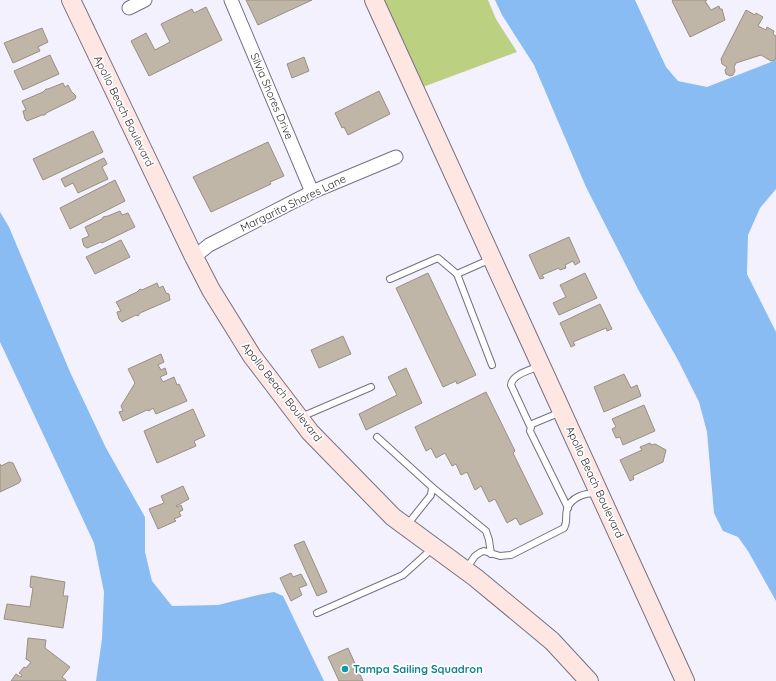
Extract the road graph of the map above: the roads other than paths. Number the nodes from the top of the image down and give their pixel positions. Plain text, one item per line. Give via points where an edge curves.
1 (71, 0) edge
2 (145, 0) edge
3 (231, 0) edge
4 (374, 0) edge
5 (129, 8) dead end
6 (396, 157) dead end
7 (312, 192) junction
8 (194, 258) junction
9 (492, 258) junction
10 (457, 274) junction
11 (390, 279) dead end
12 (492, 364) dead end
13 (541, 365) junction
14 (371, 387) dead end
15 (562, 411) junction
16 (299, 418) junction
17 (530, 426) junction
18 (377, 438) dead end
19 (432, 487) junction
20 (600, 493) junction
21 (568, 508) junction
22 (406, 526) junction
23 (435, 547) junction
24 (491, 554) junction
25 (466, 570) junction
26 (317, 613) dead end
27 (589, 681) edge
28 (685, 681) edge

1 - 8 main road, Apollo Beach Boulevard
2 - 5 street
3 - 7 street, Silvia Shores Drive
4 - 9 main road, Apollo Beach Boulevard
6 - 7 street, Margarita Shores Lane
7 - 8 street, Margarita Shores Lane via 209,244
8 - 16 main road, Apollo Beach Boulevard via 252,356
9 - 10 lane
9 - 13 main road, Apollo Beach Boulevard
10 - 11 lane via 438,258
10 - 12 lane
13 - 15 main road, Apollo Beach Boulevard
13 - 17 lane via 515,377 511,382
14 - 16 lane
15 - 17 lane
15 - 20 main road, Apollo Beach Boulevard
16 - 22 main road, Apollo Beach Boulevard via 388,512
17 - 21 lane via 530,432
18 - 19 lane
19 - 22 lane via 431,495
19 - 24 lane via 486,531
20 - 21 lane via 583,494
20 - 28 main road, Apollo Beach Boulevard
21 - 24 lane via 564,528 510,555
22 - 23 main road, Apollo Beach Boulevard
23 - 25 main road, Apollo Beach Boulevard
23 - 26 lane via 403,575
24 - 25 lane via 484,551 477,553
25 - 27 main road, Apollo Beach Boulevard via 552,641

